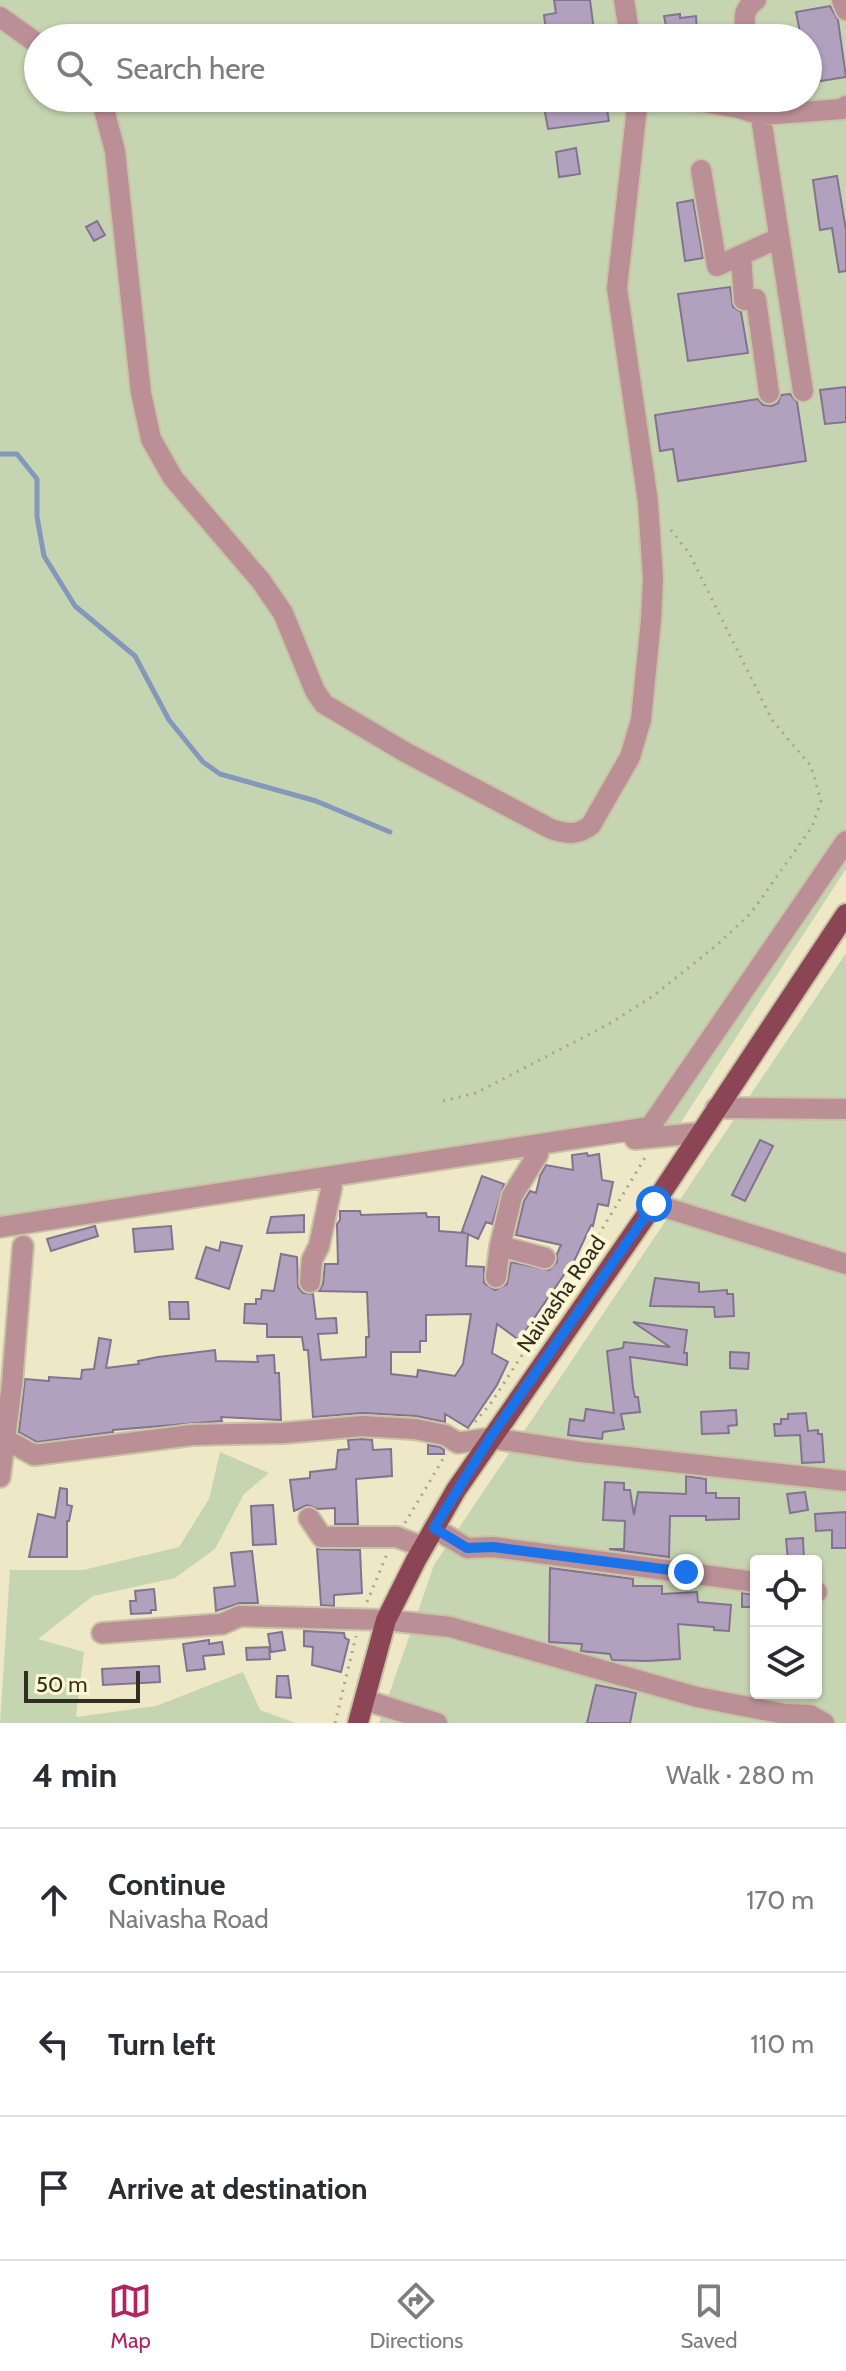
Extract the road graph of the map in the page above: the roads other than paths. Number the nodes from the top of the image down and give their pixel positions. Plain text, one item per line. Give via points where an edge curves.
1 (624, 0) edge
2 (756, 0) edge
3 (842, 0) edge
4 (846, 10) edge
5 (0, 17) edge
6 (628, 24) edge
7 (745, 24) edge
8 (24, 34) edge
9 (846, 106) edge
10 (822, 109) edge
11 (105, 112) edge
12 (636, 112) edge
13 (760, 112) edge
14 (701, 170) dead end
15 (779, 238) junction
16 (741, 255) junction
17 (803, 391) dead end
18 (769, 393) dead end
19 (846, 841) edge
20 (846, 914) edge
21 (716, 1108) junction
22 (846, 1109) edge
23 (699, 1133) junction
24 (538, 1154) junction
25 (332, 1185) junction
26 (654, 1204) junction
27 (148, 1215) dead end
28 (0, 1227) edge
29 (23, 1246) dead end
30 (500, 1246) junction
31 (545, 1258) dead end
32 (846, 1264) edge
33 (496, 1277) dead end
34 (310, 1282) dead end
35 (6, 1385) edge
36 (490, 1438) junction
37 (5, 1439) junction
38 (0, 1477) edge
39 (846, 1481) edge
40 (309, 1518) dead end
41 (434, 1528) junction
42 (423, 1547) junction
43 (750, 1581) edge
44 (386, 1620) junction
45 (102, 1633) dead end
46 (365, 1700) junction
47 (358, 1723) edge
48 (437, 1723) edge
49 (824, 1723) edge

1 - 6 street
2 - 7 street via 748,6
3 - 4 street
5 - 8 street
9 - 10 street
11 - 12 street via 115,151 141,393 151,439 173,478 283,613 324,704 405,752 570,834 591,825 630,757 647,681 653,578 648,502 617,288
13 - 15 street
14 - 16 street via 717,266
15 - 16 street
15 - 17 street
16 - 18 street via 744,300 756,299
19 - 28 street via 650,1127
20 - 21 main road, Naivasha Road
21 - 22 street
21 - 23 main road, Naivasha Road
23 - 24 street
23 - 26 main road, Naivasha Road
24 - 25 street
24 - 30 street via 512,1196
25 - 27 street
25 - 34 street
26 - 32 street
26 - 36 main road, Naivasha Road
29 - 35 street
30 - 31 street
30 - 33 street
35 - 37 street
36 - 37 street via 458,1443 415,1429 362,1426 192,1435 34,1455
36 - 39 street
36 - 41 main road, Naivasha Road
37 - 38 street
40 - 42 street via 322,1537 397,1537
41 - 42 main road, Naivasha Road
41 - 43 street via 467,1548 493,1547
42 - 44 main road, Naivasha Road
44 - 45 street via 240,1616 222,1624
44 - 46 main road, Naivasha Road
44 - 49 street via 450,1627 697,1697 810,1715
46 - 47 main road, Naivasha Road
46 - 48 street

